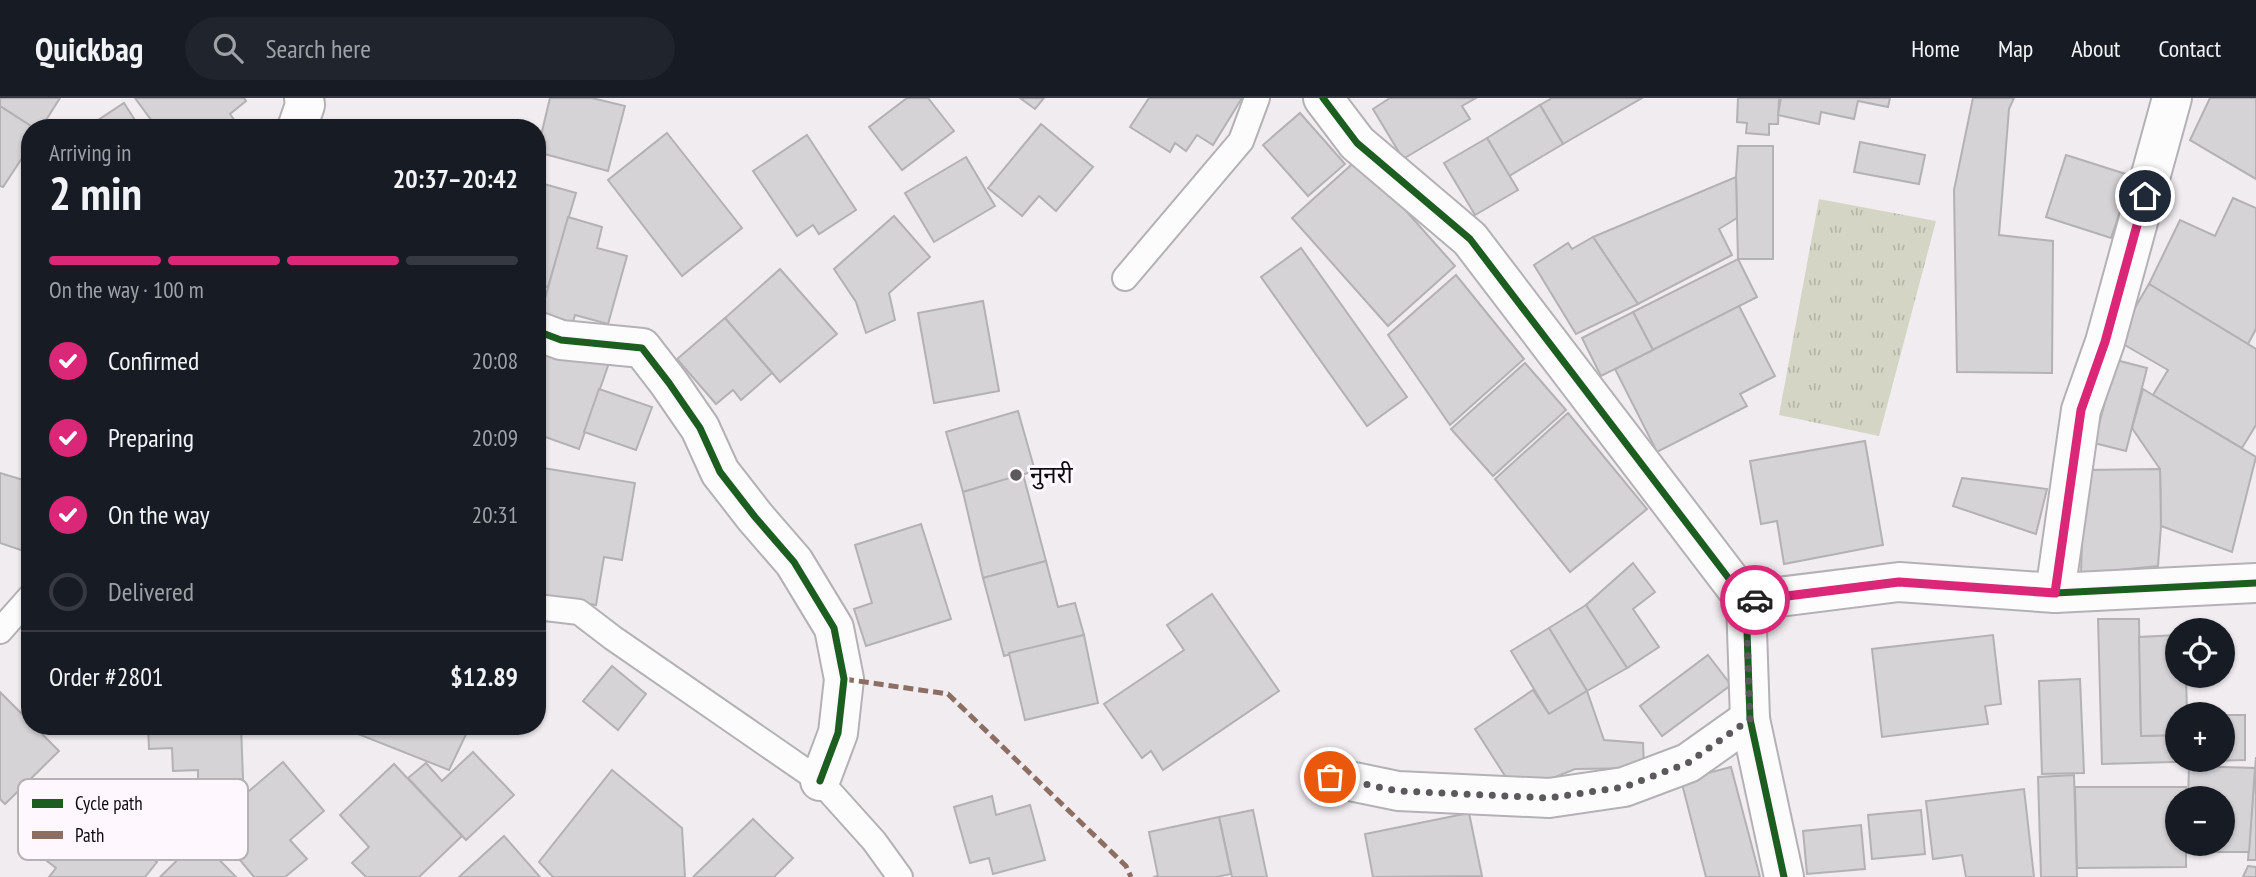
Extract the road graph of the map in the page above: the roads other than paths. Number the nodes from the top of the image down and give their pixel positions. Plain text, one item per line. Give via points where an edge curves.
1 (304, 98) edge
2 (1257, 98) edge
3 (1323, 98) edge
4 (2172, 98) edge
5 (301, 119) edge
6 (1125, 278) dead end
7 (546, 334) edge
8 (2256, 583) edge
9 (2055, 593) junction
10 (1746, 601) junction
11 (21, 607) edge
12 (546, 608) edge
13 (0, 631) edge
14 (1750, 719) junction
15 (1330, 777) dead end
16 (820, 781) junction
17 (900, 877) edge
18 (1784, 877) edge

1 - 5 street
2 - 6 lane via 1241,141
3 - 10 street via 1357,143 1470,239
4 - 9 street via 2105,342 2081,410
7 - 16 street via 642,348 700,428 720,472 794,562 834,628 844,679 838,733
8 - 9 street
9 - 10 street via 1899,582
10 - 14 street
11 - 13 lane
12 - 16 lane via 579,612
14 - 15 street via 1688,763 1624,787 1549,798 1398,791
14 - 18 street
16 - 17 lane

